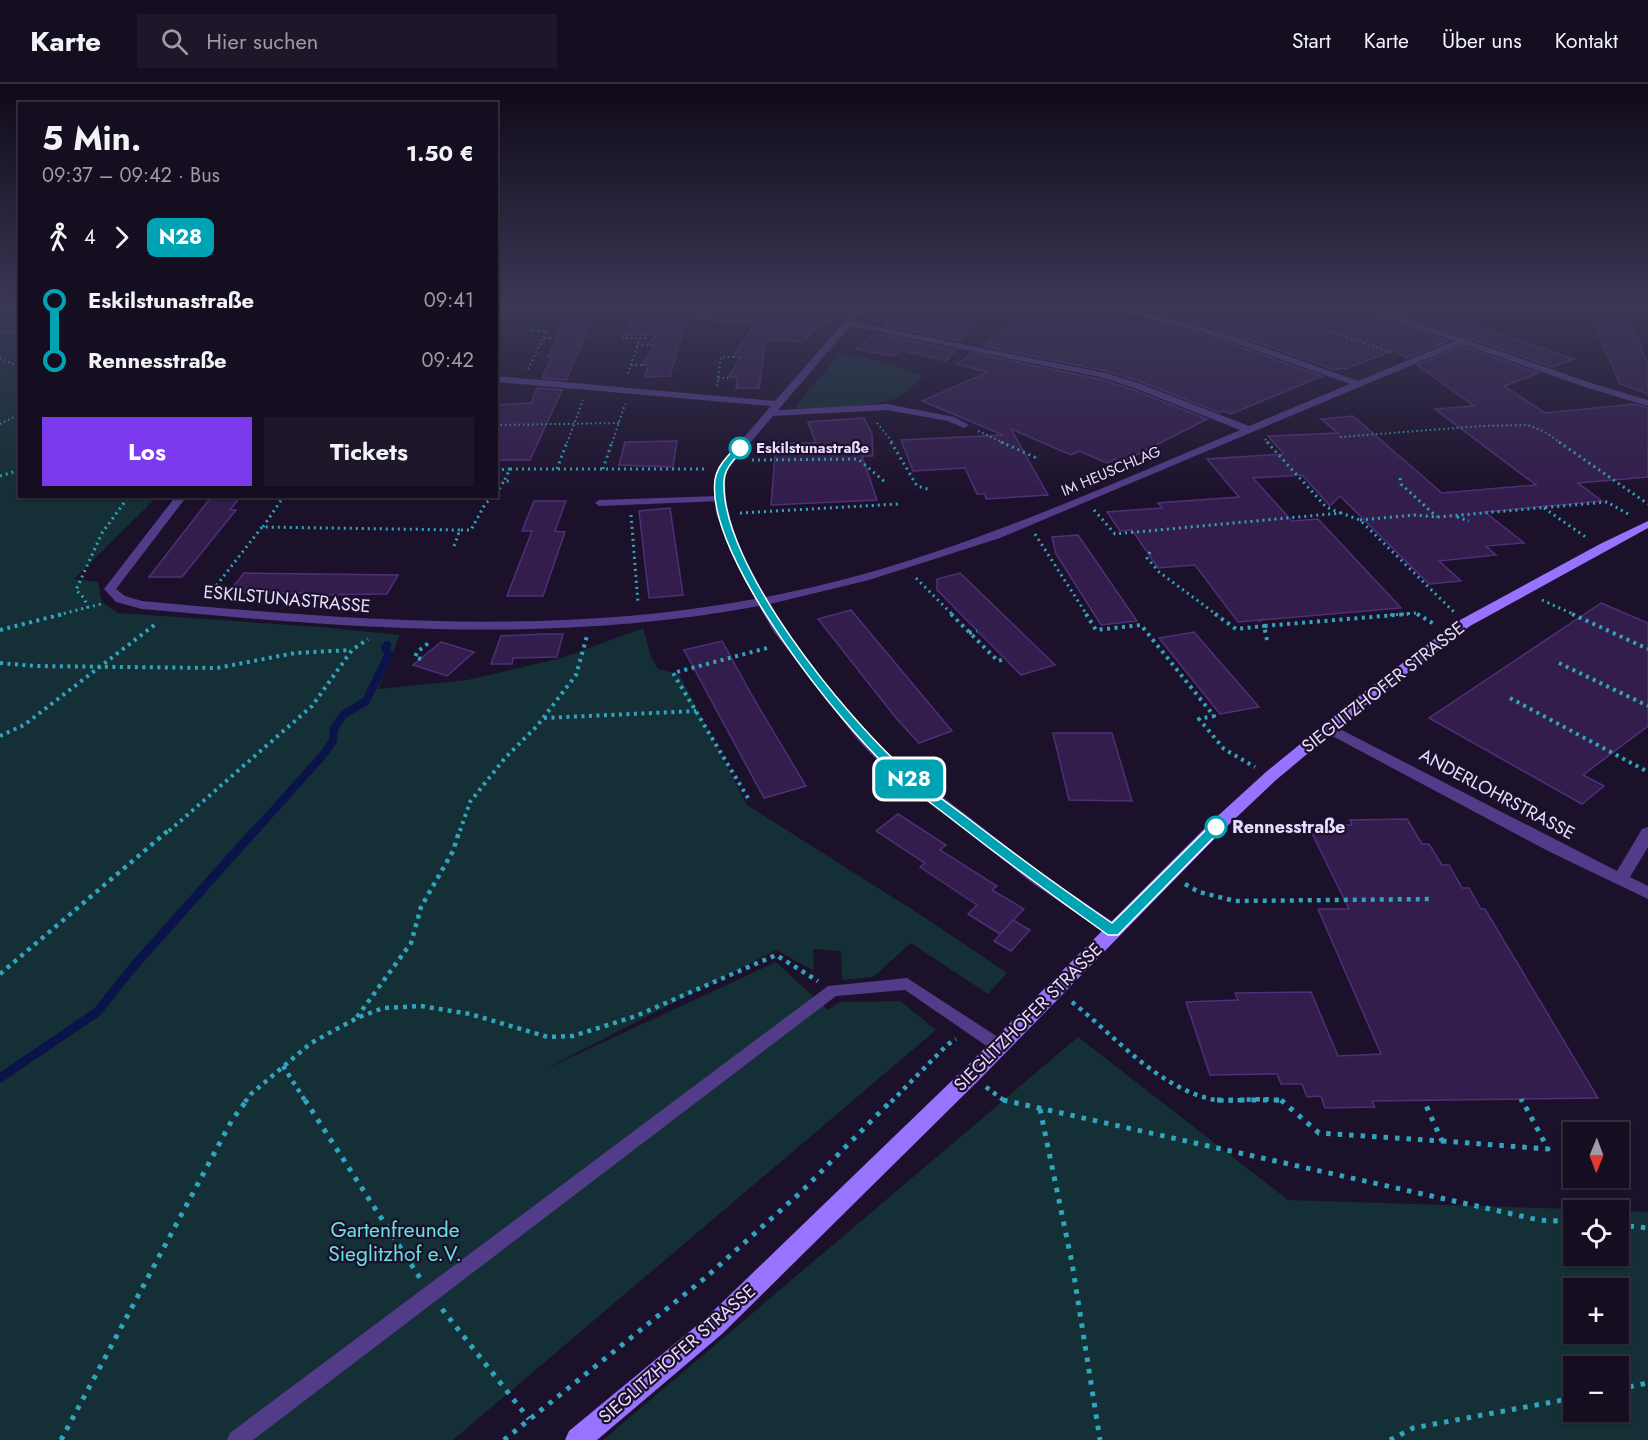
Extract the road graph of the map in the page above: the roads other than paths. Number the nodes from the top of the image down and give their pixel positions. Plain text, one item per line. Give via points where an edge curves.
1 (809, 368) edge
2 (1069, 368) edge
3 (1315, 368) edge
4 (1396, 368) edge
5 (1540, 368) edge
6 (498, 379) edge
7 (1359, 384) junction
8 (1648, 403) edge
9 (778, 404) junction
10 (770, 413) junction
11 (964, 425) road end
12 (1247, 429) junction
13 (180, 498) edge
14 (720, 499) junction
15 (599, 503) dead end
16 (1647, 525) edge
17 (762, 601) junction
18 (1328, 728) junction
19 (1648, 832) edge
20 (1620, 880) junction
21 (1648, 893) edge
22 (1113, 931) junction
23 (999, 1046) junction
24 (237, 1440) edge
25 (578, 1440) edge

1 - 9 street
2 - 12 street via 1134,385
3 - 7 street
4 - 7 street, IM HEUSCHLAG
5 - 8 street
6 - 9 street
7 - 12 street, IM HEUSCHLAG
9 - 10 street
10 - 11 street via 887,407
10 - 14 street via 725,465 719,481
12 - 17 street, IM HEUSCHLAG via 1024,524 905,567
13 - 17 street, ESKILSTUNASTRASSE via 117,579 111,589 115,597 124,602 178,608 389,625 535,627 644,619
14 - 15 lane
14 - 17 street via 739,557
16 - 18 main road, SIEGLITZHOFER STRASSE via 1465,623
17 - 22 street via 863,737 887,761 1038,879
18 - 20 street, ANDERLOHRSTRASSE
18 - 22 main road, SIEGLITZHOFER STRASSE via 1271,776
19 - 20 street
20 - 21 street, ANDERLOHRSTRASSE
22 - 23 main road, SIEGLITZHOFER STRASSE
23 - 24 lane via 907,984 833,990
23 - 25 main road, SIEGLITZHOFER STRASSE via 714,1326

